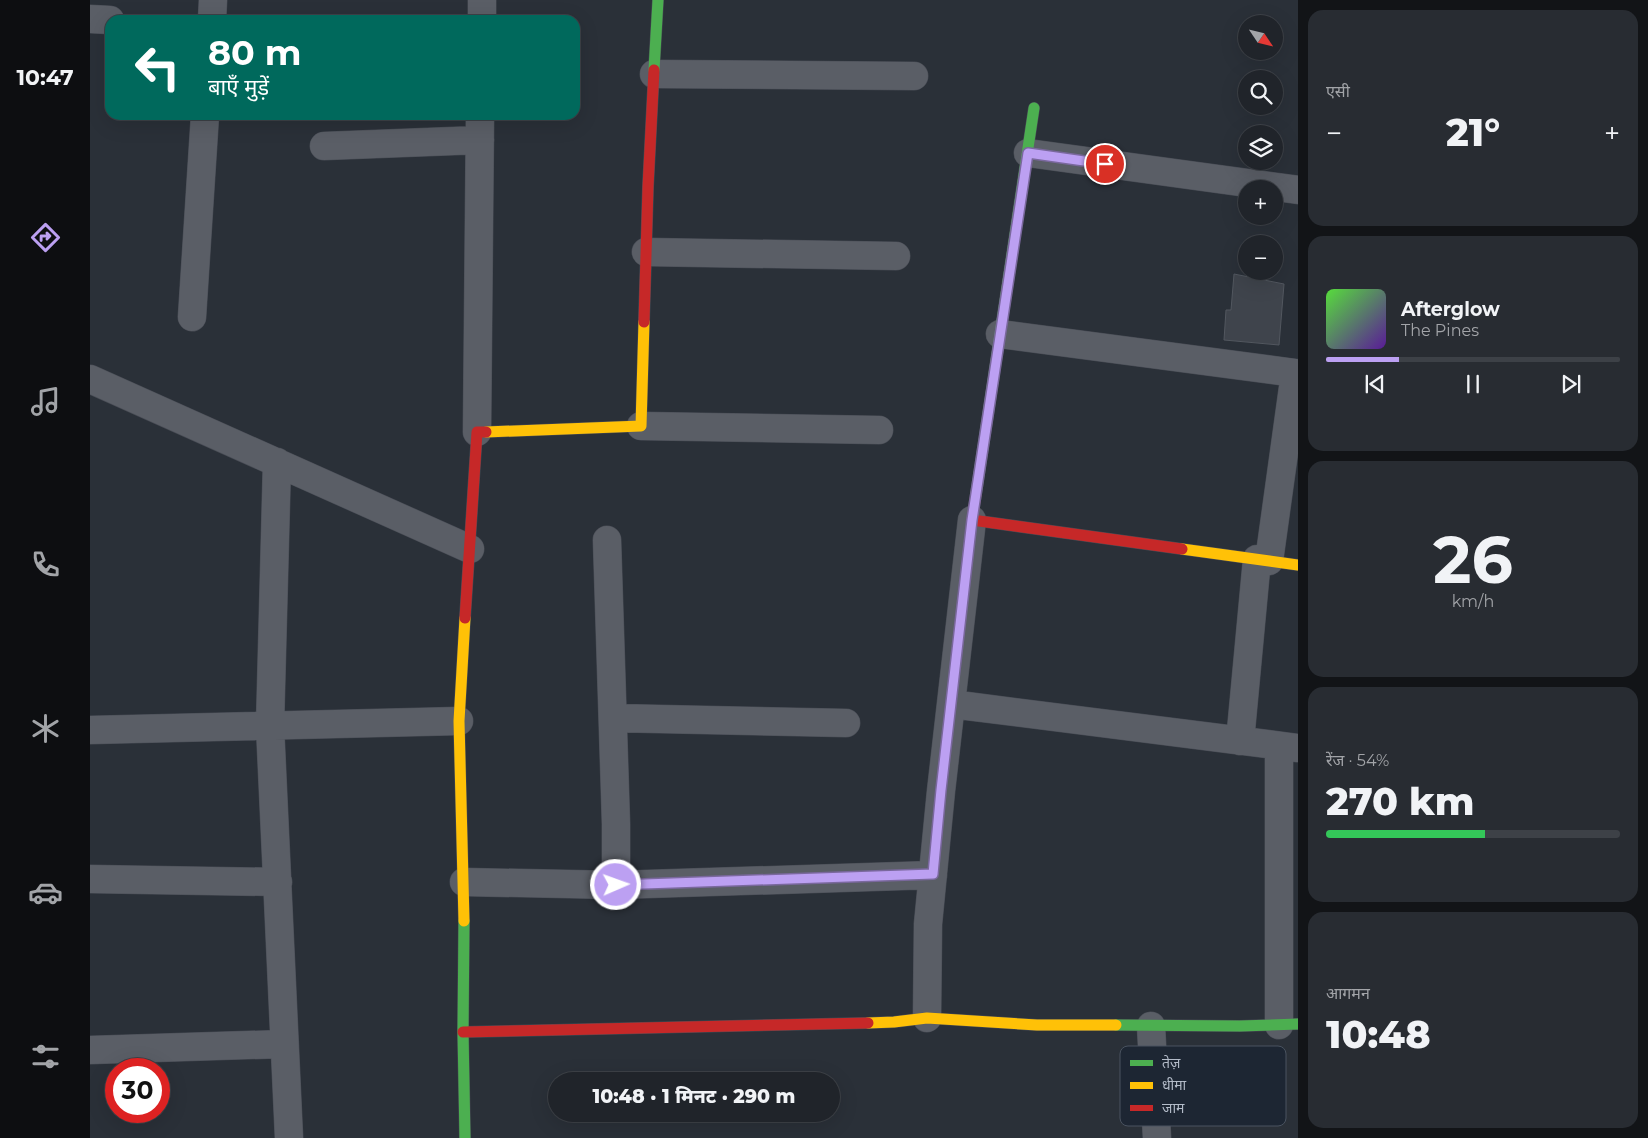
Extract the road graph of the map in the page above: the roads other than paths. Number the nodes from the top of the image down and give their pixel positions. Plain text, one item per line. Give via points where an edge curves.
1 (213, 0) edge
2 (482, 0) edge
3 (658, 0) edge
4 (212, 15) edge
5 (482, 15) edge
6 (90, 20) edge
7 (105, 20) edge
8 (654, 74) junction
9 (914, 76) dead end
10 (1034, 108) dead end
11 (206, 120) edge
12 (480, 127) edge
13 (324, 146) dead end
14 (1028, 153) junction
15 (1298, 190) edge
16 (646, 252) junction
17 (896, 256) dead end
18 (192, 317) dead end
19 (1000, 334) junction
20 (1297, 366) edge
21 (90, 379) edge
22 (641, 426) junction
23 (879, 430) dead end
24 (477, 432) junction
25 (277, 462) junction
26 (972, 520) junction
27 (607, 540) dead end
28 (470, 549) junction
29 (1263, 560) junction
30 (1298, 565) edge
31 (951, 704) junction
32 (613, 718) junction
33 (459, 721) junction
34 (846, 723) dead end
35 (270, 726) junction
36 (90, 730) edge
37 (1240, 741) junction
38 (1289, 747) edge
39 (933, 874) junction
40 (90, 879) edge
41 (278, 882) junction
42 (464, 882) junction
43 (616, 885) junction
44 (928, 1018) junction
45 (1289, 1024) edge
46 (1151, 1026) junction
47 (463, 1032) junction
48 (284, 1044) junction
49 (1152, 1046) edge
50 (90, 1050) edge
51 (289, 1138) edge
52 (465, 1138) edge

1 - 4 street
2 - 5 street
3 - 8 street
6 - 7 street
8 - 9 street
8 - 16 street
10 - 14 street
11 - 18 street
12 - 13 street
12 - 24 street
14 - 15 street
14 - 19 street
16 - 17 street
16 - 22 street
19 - 20 street
19 - 26 street
20 - 29 street
21 - 25 street
22 - 23 street
22 - 24 street
24 - 28 street
25 - 28 street
25 - 35 street
26 - 29 street
26 - 31 street
27 - 32 street
28 - 33 street
29 - 30 street
29 - 37 street
31 - 37 street
31 - 39 street
32 - 34 street
32 - 43 street
33 - 35 street
33 - 42 street
35 - 36 street
35 - 41 street
37 - 38 street
38 - 45 street
39 - 43 street
39 - 44 street via 928,924
40 - 41 street
41 - 48 street
42 - 43 street
42 - 47 street
44 - 46 street via 1037,1025
44 - 47 street via 894,1022
45 - 46 street
46 - 49 street
47 - 52 street
48 - 50 street
48 - 51 street

